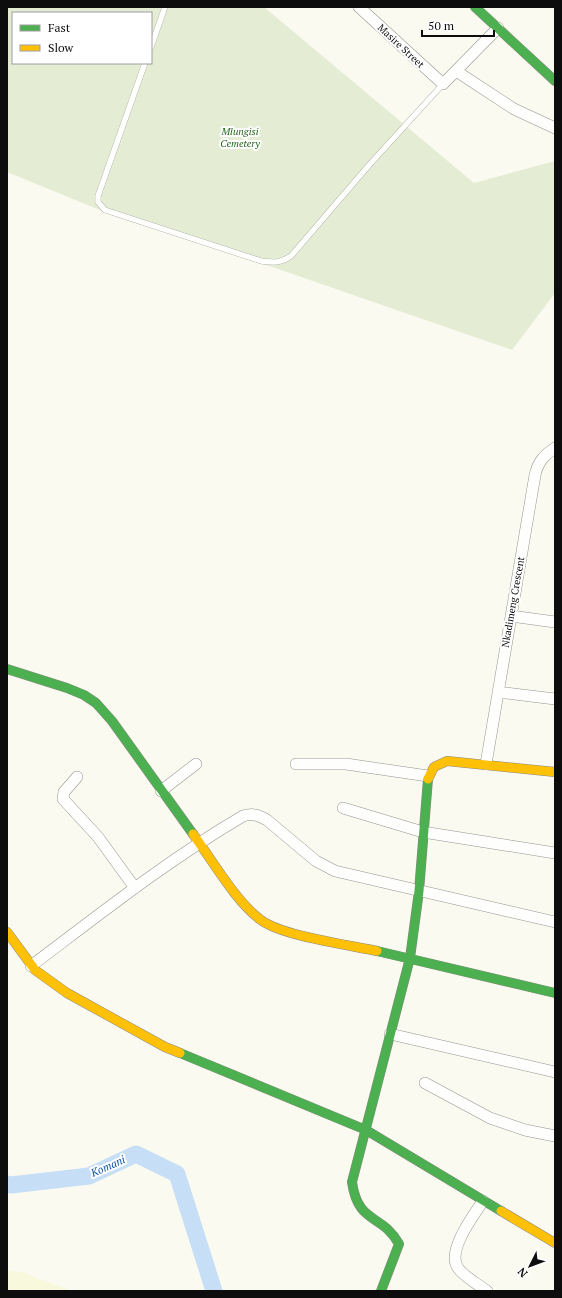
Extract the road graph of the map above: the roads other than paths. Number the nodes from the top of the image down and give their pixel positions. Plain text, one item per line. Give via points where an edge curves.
1 (165, 7) edge
2 (359, 7) edge
3 (475, 7) edge
4 (498, 28) junction
5 (152, 44) edge
6 (145, 64) edge
7 (456, 72) junction
8 (553, 75) edge
9 (443, 84) junction
10 (555, 128) edge
11 (555, 448) edge
12 (511, 616) junction
13 (555, 622) edge
14 (7, 669) edge
15 (498, 692) junction
16 (555, 699) edge
17 (196, 764) dead end
18 (296, 764) dead end
19 (486, 764) junction
20 (555, 772) edge
21 (428, 776) junction
22 (77, 777) dead end
23 (161, 791) junction
24 (343, 808) dead end
25 (423, 832) junction
26 (198, 844) junction
27 (555, 853) edge
28 (135, 888) junction
29 (419, 891) junction
30 (555, 922) edge
31 (7, 932) edge
32 (410, 958) junction
33 (31, 966) junction
34 (555, 993) edge
35 (390, 1034) junction
36 (555, 1072) edge
37 (424, 1083) dead end
38 (366, 1130) junction
39 (555, 1136) edge
40 (483, 1201) junction
41 (555, 1243) edge
42 (381, 1291) edge
43 (487, 1291) edge

1 - 5 lane
2 - 9 street, Masire Street
3 - 4 street
4 - 7 street
4 - 8 street
6 - 9 lane via 98,196 99,204 105,210 273,263 284,261 291,256
7 - 9 street
7 - 10 street via 514,109
11 - 12 street, Nkadimeng Crescent via 545,455 537,466
12 - 13 street
12 - 15 street, Nkadimeng Crescent
14 - 23 street via 78,693 93,701 112,721
15 - 16 street
15 - 19 street, Nkadimeng Crescent
17 - 23 street
18 - 21 street via 346,764
19 - 20 street
19 - 21 street via 447,761 434,767
21 - 25 street
22 - 28 street via 64,792 63,799 98,837
23 - 26 street
24 - 25 street
25 - 27 street
25 - 29 street
26 - 28 street
26 - 29 street via 243,816 253,814 267,820 325,867
26 - 32 street via 245,906 262,921 282,930
28 - 33 street
29 - 30 street
29 - 32 street
31 - 33 street
32 - 34 street
32 - 35 street
33 - 38 street via 67,993 166,1047
35 - 36 street
35 - 38 street
37 - 39 street via 490,1118 525,1130
38 - 40 street
38 - 42 street via 352,1182 352,1196 362,1212 391,1231 399,1244
40 - 41 street
40 - 43 street via 460,1238 454,1260 463,1273

